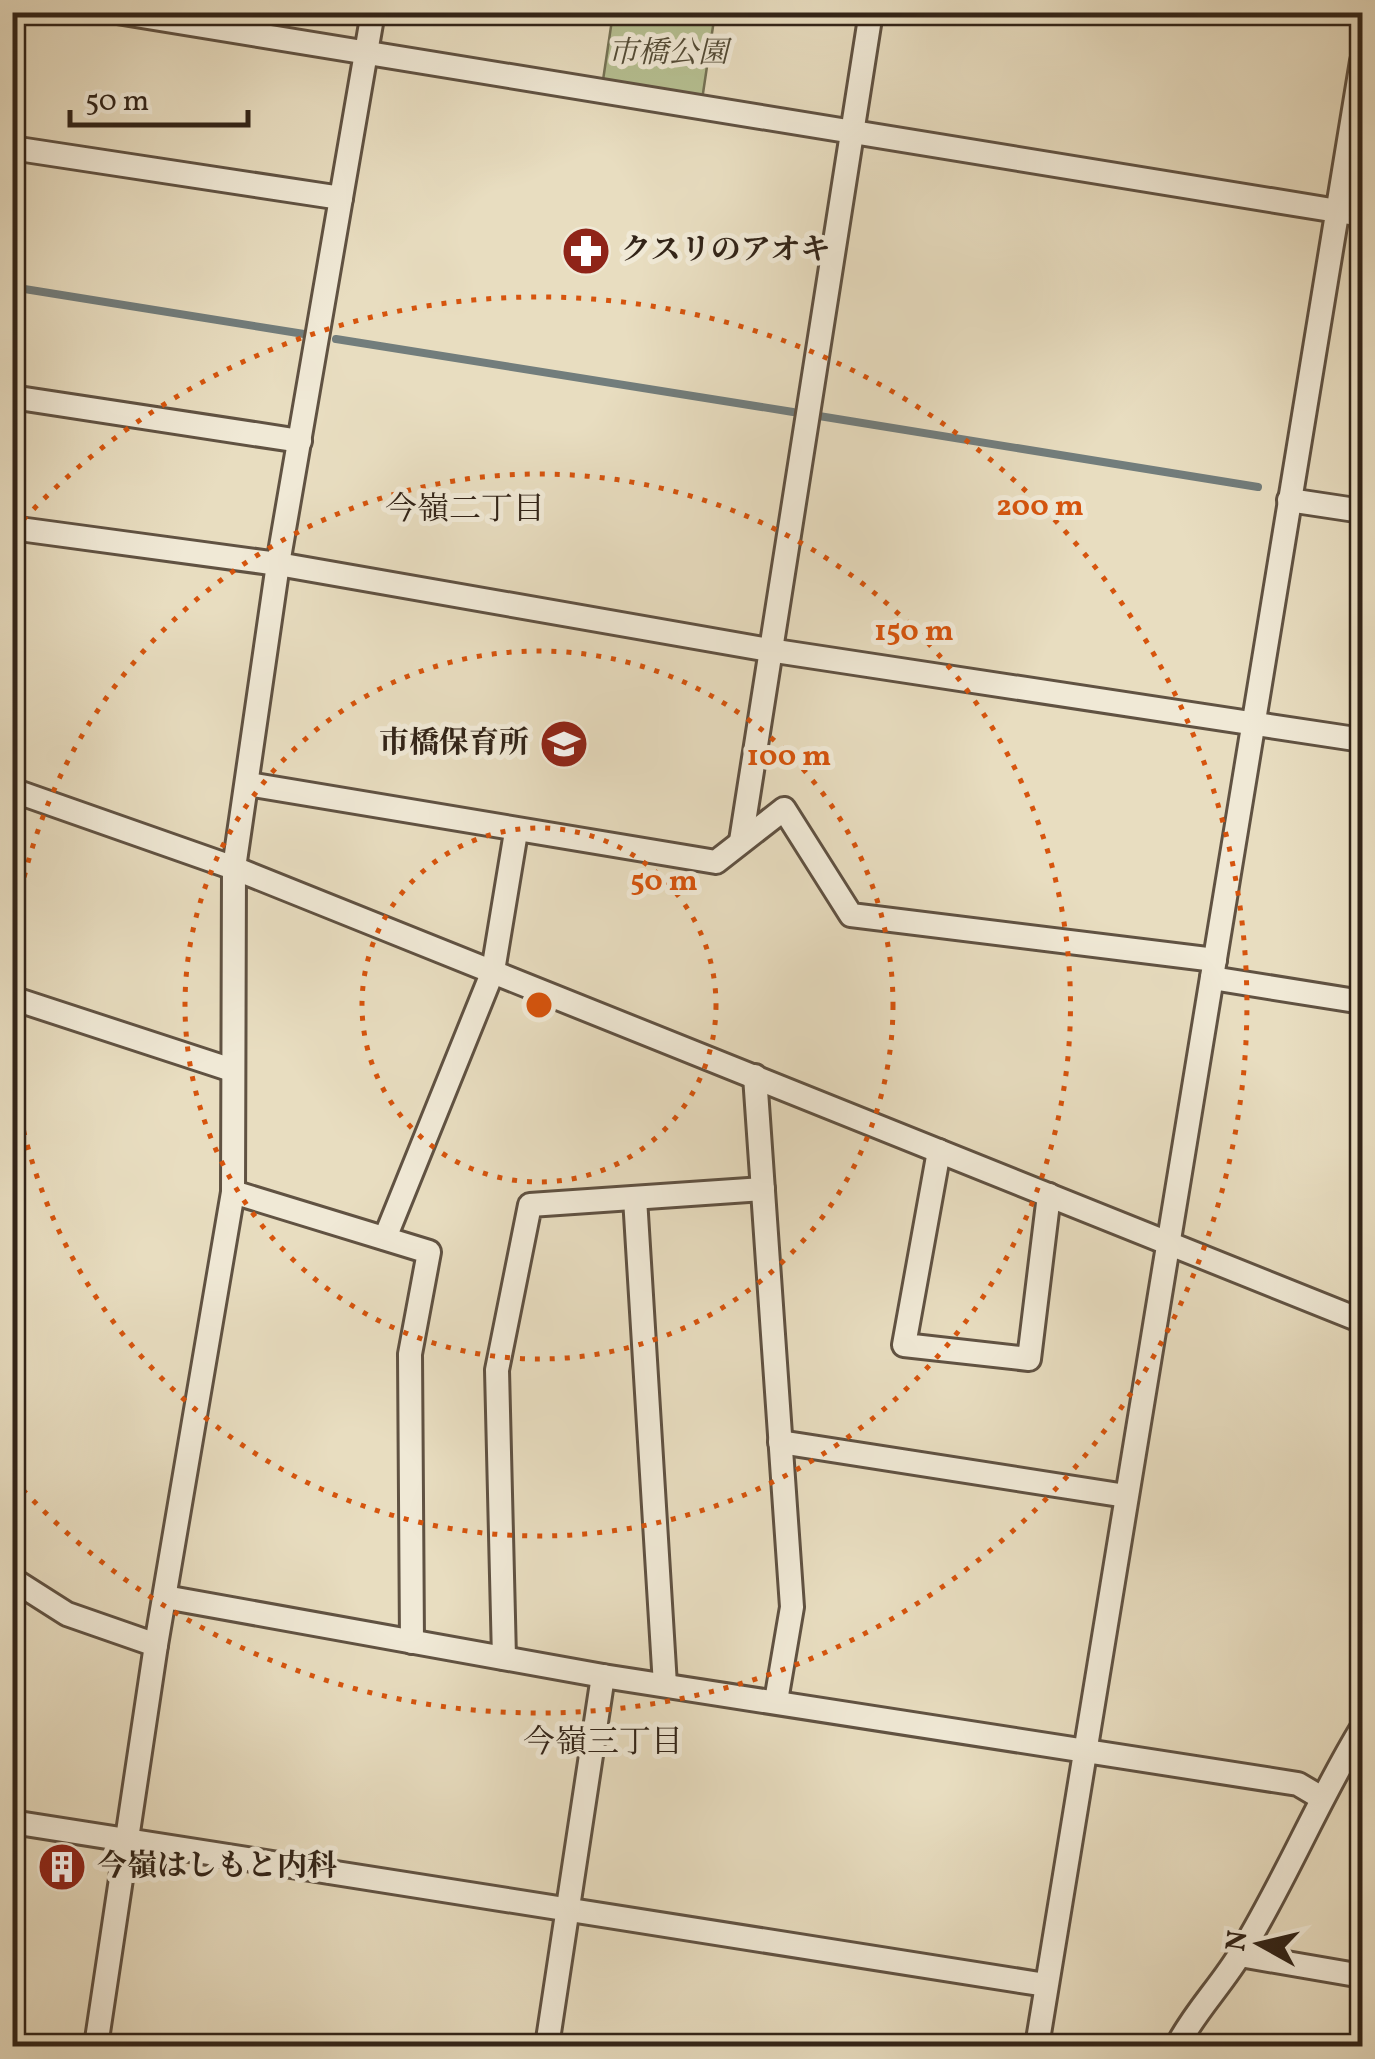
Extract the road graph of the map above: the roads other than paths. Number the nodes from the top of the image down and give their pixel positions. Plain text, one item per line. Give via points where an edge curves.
1 (116, 12) edge
2 (373, 12) edge
3 (871, 12) edge
4 (366, 50) junction
5 (1362, 60) edge
6 (852, 130) junction
7 (12, 148) edge
8 (341, 198) junction
9 (1338, 211) junction
10 (1362, 214) edge
11 (12, 397) edge
12 (300, 441) junction
13 (1289, 500) junction
14 (1362, 511) edge
15 (12, 528) edge
16 (278, 564) junction
17 (769, 650) junction
18 (1251, 723) junction
19 (1362, 740) edge
20 (248, 784) junction
21 (12, 790) edge
22 (516, 832) junction
23 (741, 842) junction
24 (234, 868) junction
25 (1213, 969) junction
26 (493, 971) junction
27 (12, 998) edge
28 (1362, 1002) edge
29 (232, 1070) junction
30 (754, 1076) junction
31 (939, 1151) junction
32 (762, 1189) junction
33 (233, 1192) junction
34 (1049, 1195) junction
35 (635, 1198) junction
36 (385, 1238) junction
37 (1169, 1244) junction
38 (1362, 1320) edge
39 (780, 1442) junction
40 (1126, 1496) junction
41 (12, 1579) edge
42 (165, 1598) junction
43 (412, 1642) junction
44 (156, 1644) junction
45 (504, 1658) junction
46 (603, 1676) junction
47 (664, 1685) junction
48 (776, 1702) junction
49 (1362, 1728) edge
50 (1086, 1750) junction
51 (1320, 1797) junction
52 (12, 1822) edge
53 (129, 1840) junction
54 (568, 1908) junction
55 (1240, 1954) junction
56 (1362, 1976) edge
57 (1046, 1986) junction
58 (96, 2046) edge
59 (547, 2046) edge
60 (1037, 2046) edge
61 (1177, 2046) edge

1 - 4 street
2 - 4 street
3 - 6 street
4 - 6 street
4 - 8 street
5 - 9 street
6 - 9 street
6 - 17 street
7 - 8 street
8 - 12 street
9 - 10 street
9 - 13 street
11 - 12 street
12 - 16 street
13 - 14 street
13 - 18 street
15 - 16 street
16 - 17 street
16 - 20 street
17 - 18 street
17 - 23 street
18 - 19 street
18 - 25 street
20 - 22 street
20 - 24 street
21 - 24 street
22 - 23 street via 716,862
22 - 26 street
23 - 25 street via 784,809 852,914
24 - 26 street
24 - 29 street
25 - 28 street
25 - 37 street
26 - 30 street
26 - 36 street
27 - 29 street
29 - 33 street
30 - 31 street
30 - 32 street
31 - 34 street
31 - 34 street via 904,1345 1029,1359
32 - 35 street
32 - 39 street
33 - 36 street
33 - 42 street
34 - 37 street
35 - 45 street via 530,1205 497,1370
35 - 47 street
36 - 43 street via 429,1252 410,1354
37 - 38 street
37 - 40 street
39 - 40 street
39 - 48 street via 792,1608
40 - 50 street
41 - 44 street via 67,1614
42 - 43 street
42 - 44 street
43 - 45 street
44 - 53 street
45 - 46 street
46 - 47 street
46 - 54 street
47 - 48 street
48 - 50 street
49 - 51 street
50 - 51 street via 1298,1784
50 - 57 street
51 - 55 street
52 - 53 street
53 - 54 street
53 - 58 street
54 - 57 street
54 - 59 street
55 - 56 street
55 - 61 street
57 - 60 street

